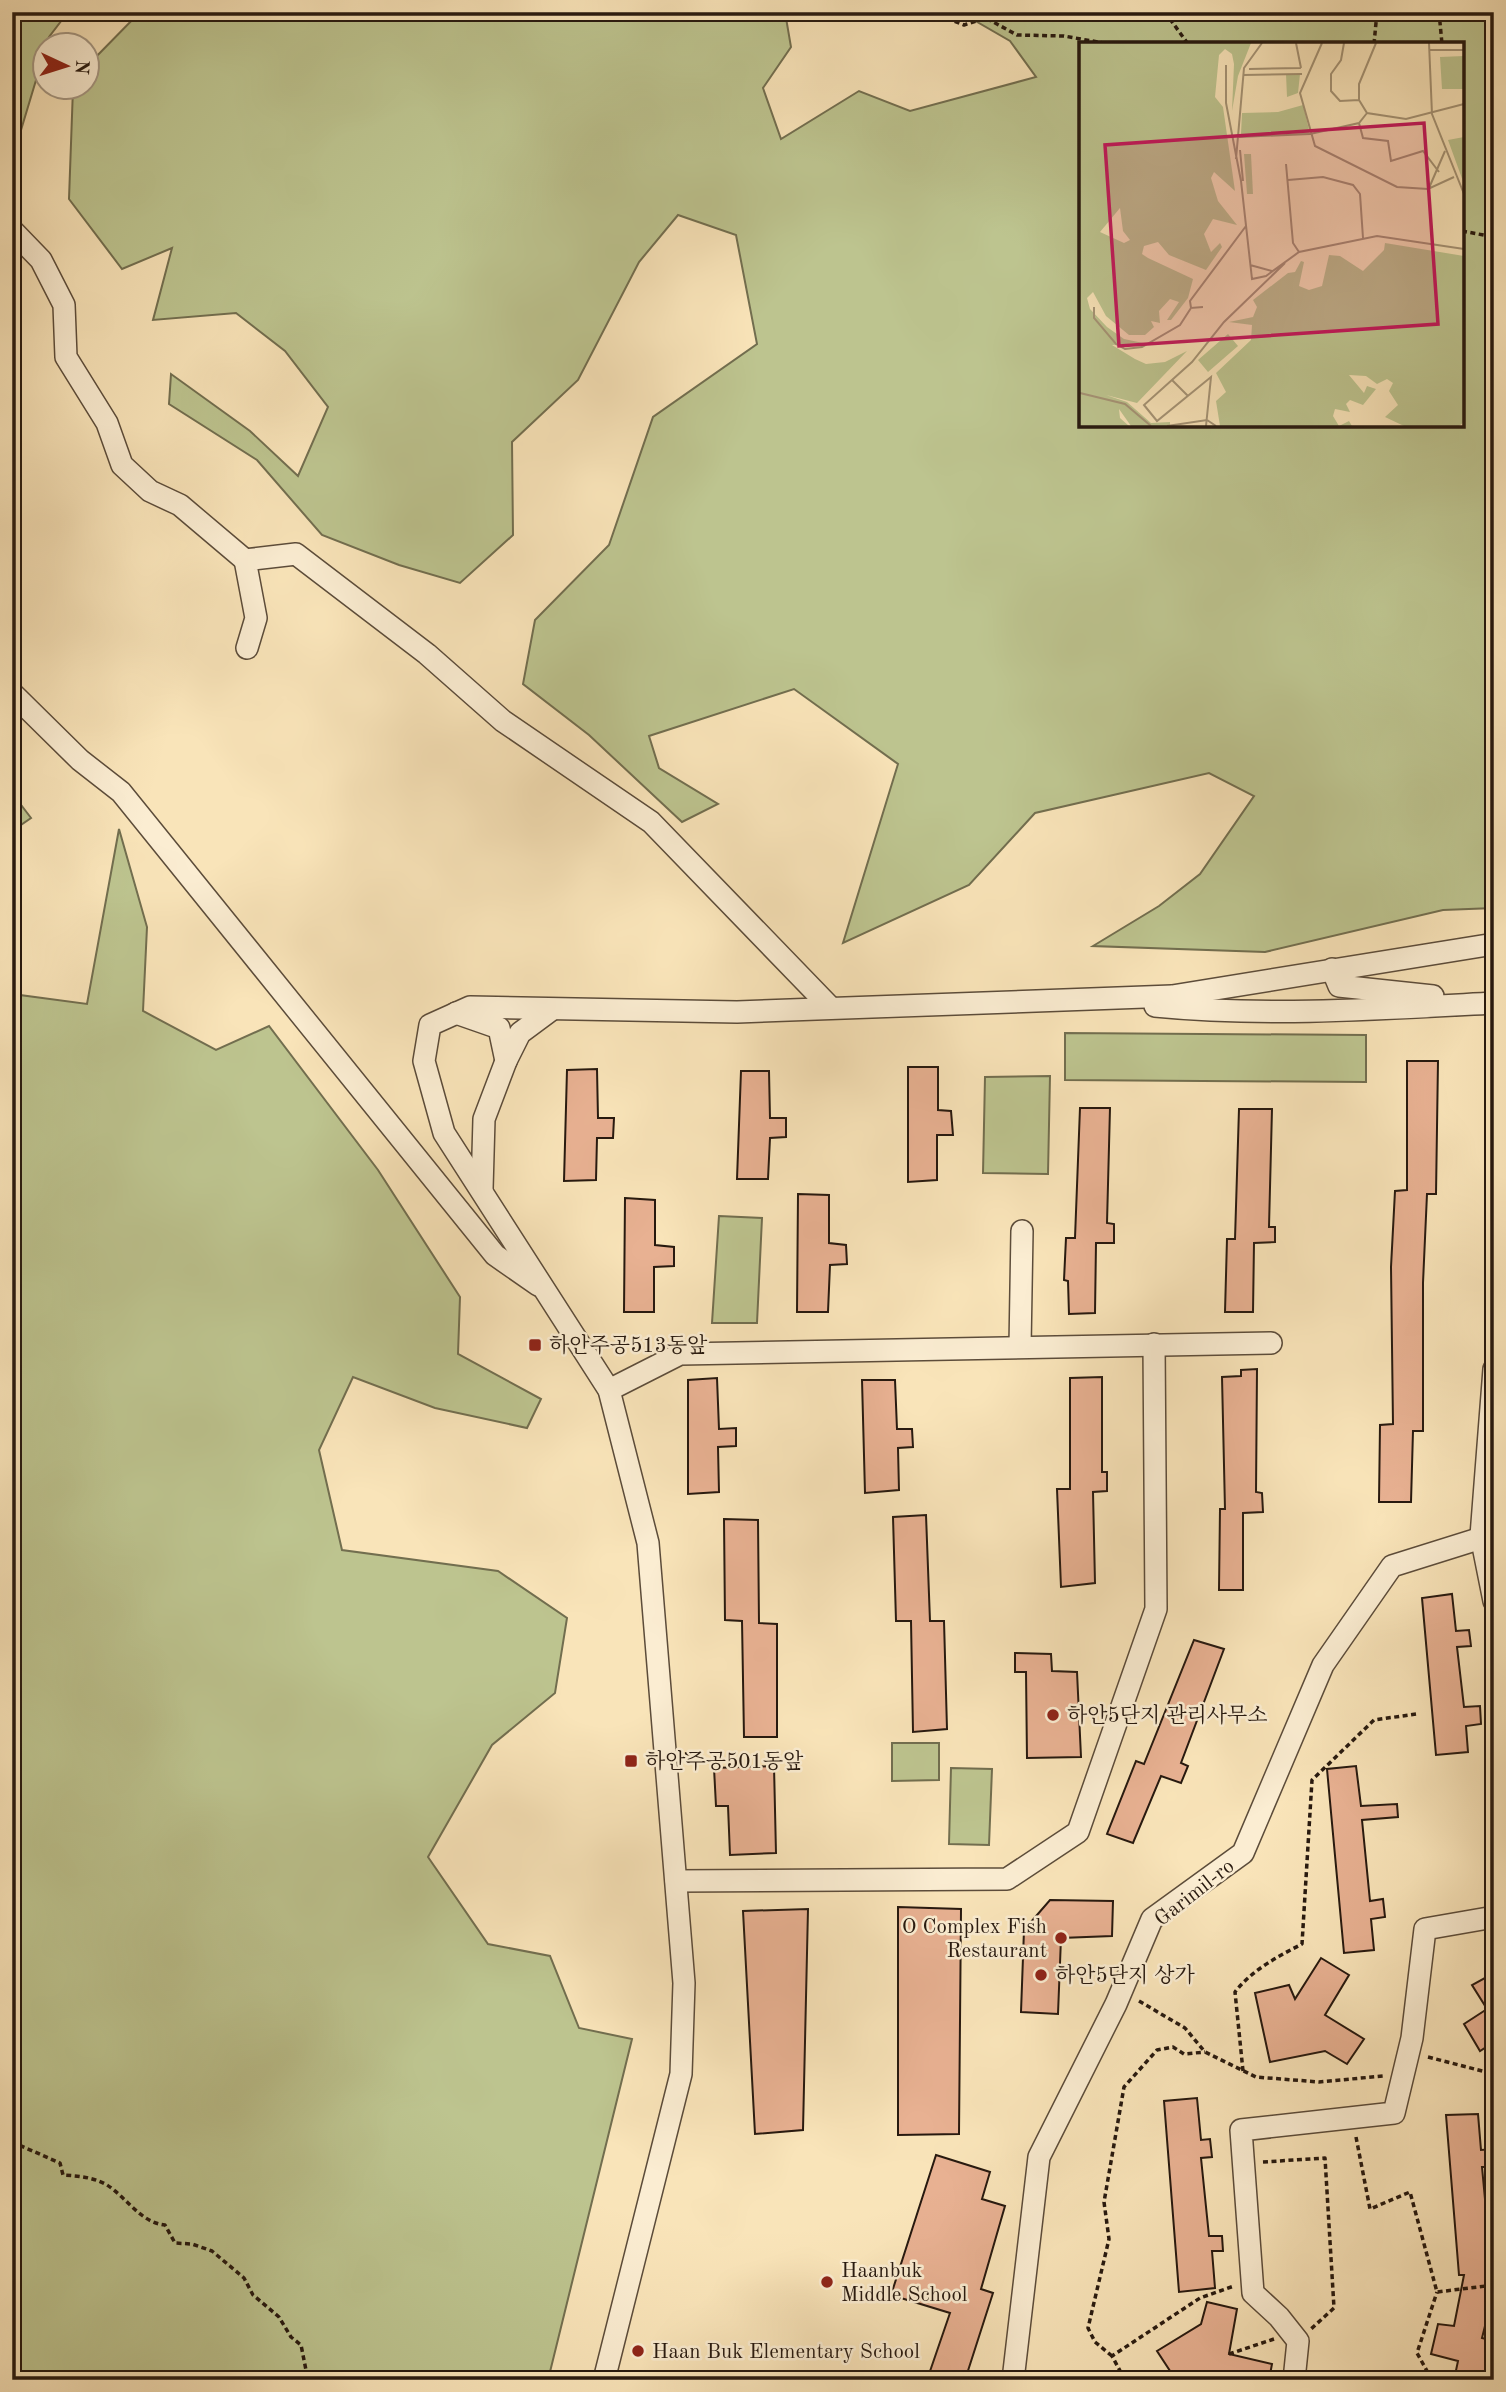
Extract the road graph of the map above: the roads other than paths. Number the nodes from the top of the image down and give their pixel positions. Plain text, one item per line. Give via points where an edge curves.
1 (12, 230) edge
2 (245, 560) junction
3 (247, 648) dead end
4 (12, 693) edge
5 (1494, 944) edge
6 (1332, 969) junction
7 (1080, 999) junction
8 (1494, 1003) edge
9 (831, 1008) junction
10 (551, 1010) junction
11 (456, 1013) junction
12 (506, 1060) junction
13 (481, 1189) junction
14 (1022, 1231) dead end
15 (545, 1290) junction
16 (1271, 1343) dead end
17 (1154, 1344) junction
18 (1020, 1348) junction
19 (1494, 1369) edge
20 (609, 1390) junction
21 (1487, 1535) edge
22 (1494, 1601) edge
23 (676, 1881) junction
24 (1494, 1916) edge
25 (604, 2380) edge
26 (1013, 2380) edge
27 (1294, 2380) edge

1 - 2 street via 41,260 64,305 66,357 107,423 122,465 150,491 180,505
2 - 3 street via 256,618
2 - 9 street via 296,554 427,654 503,721 651,822
4 - 15 street via 80,760 121,792 495,1255
5 - 6 street
6 - 7 street via 1172,996
6 - 8 street via 1339,986
7 - 8 street via 1202,1009 1377,1010
7 - 9 street
9 - 10 street
10 - 11 street via 470,1007
10 - 12 street via 520,1033
11 - 12 street via 499,1028
11 - 13 street via 430,1025 424,1061 444,1133
12 - 13 street via 484,1119
13 - 15 street
14 - 18 street
15 - 20 street
16 - 17 street
17 - 18 street
17 - 23 street via 1156,1609 1078,1832 1007,1879
18 - 20 street via 680,1354
19 - 21 street
20 - 23 street via 648,1544
21 - 22 street
21 - 26 street, Garimil-ro via 1392,1566 1323,1665 1243,1853 1152,1919 1039,2157
23 - 25 street via 684,1983 681,2074
24 - 27 street via 1424,1929 1409,2052 1394,2113 1241,2130 1253,2293 1293,2338

